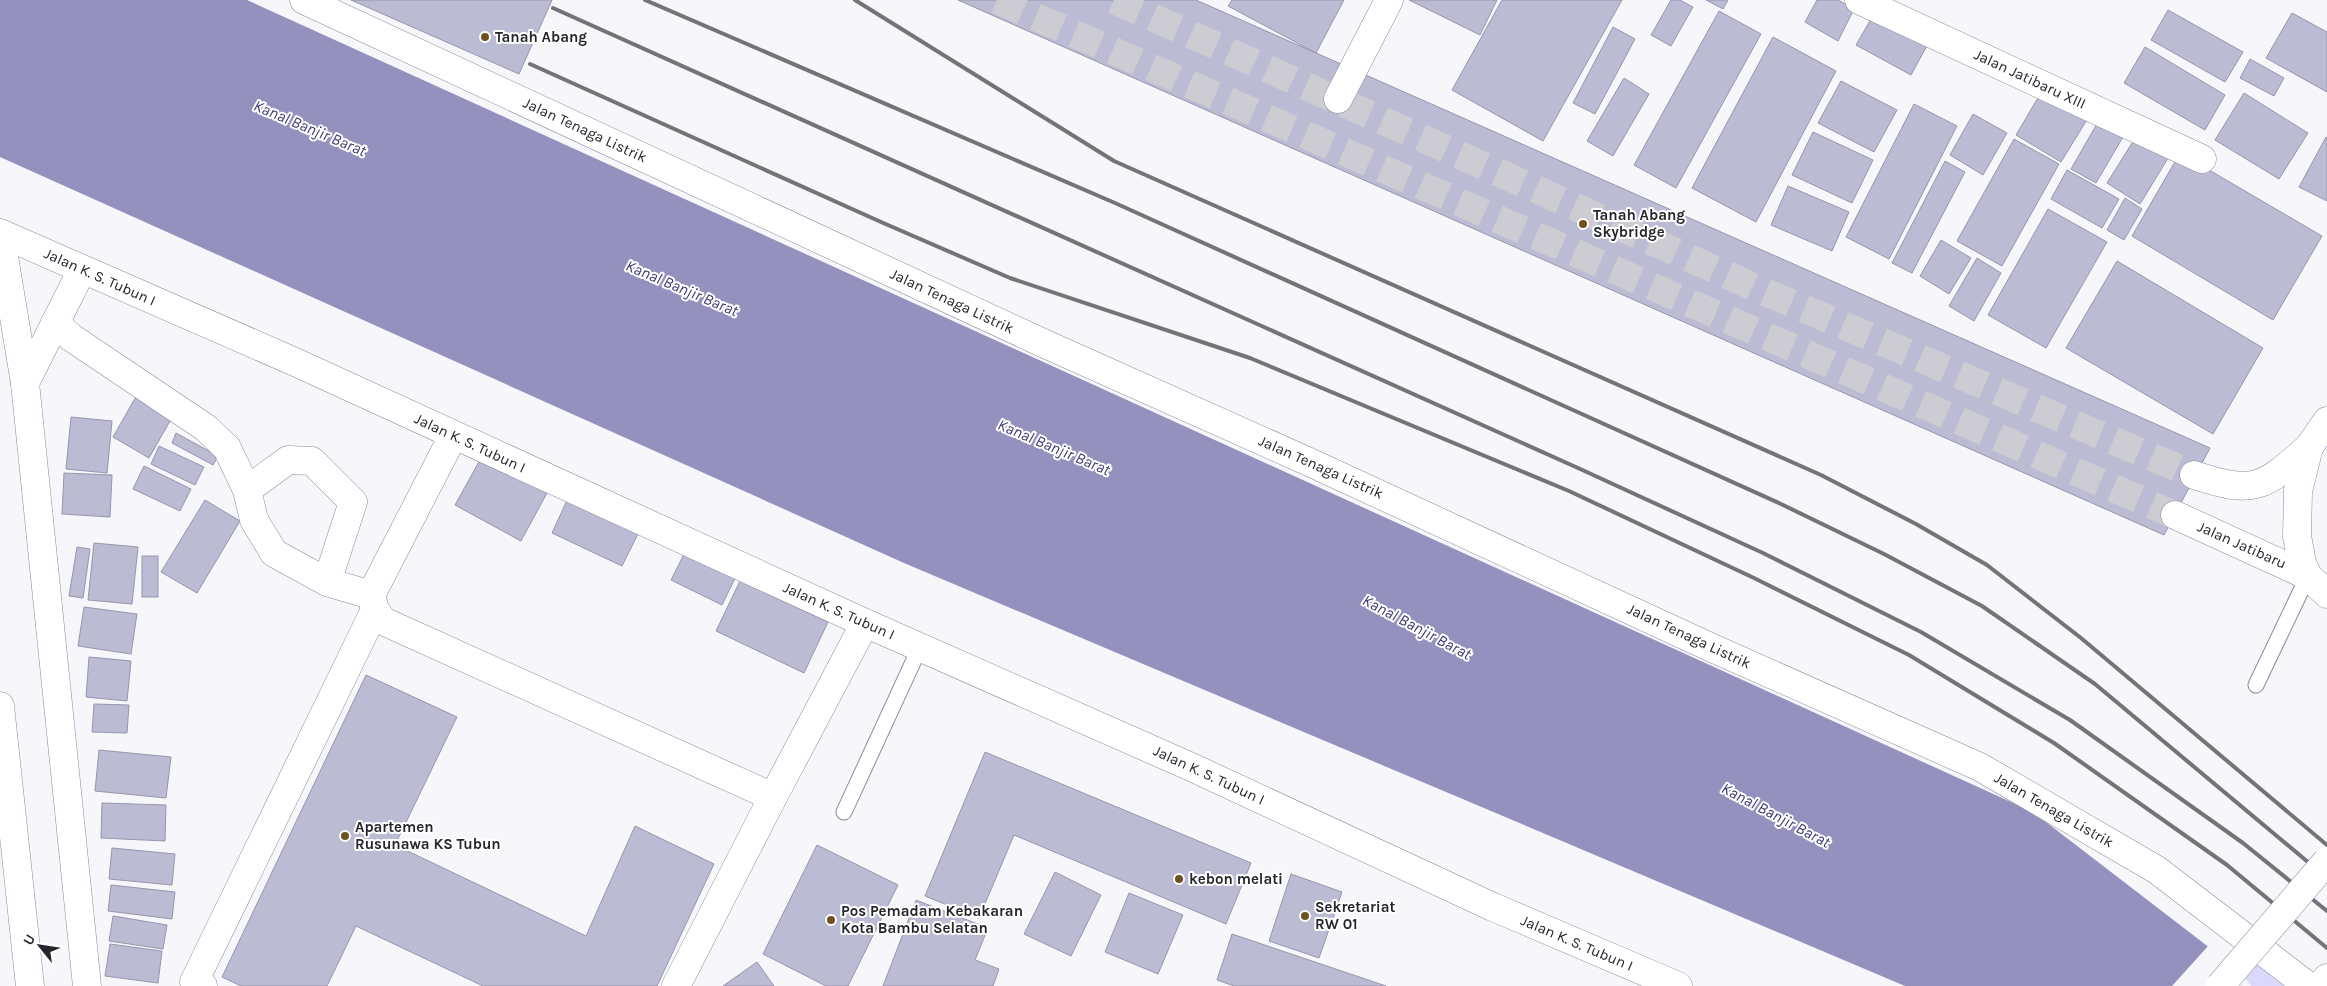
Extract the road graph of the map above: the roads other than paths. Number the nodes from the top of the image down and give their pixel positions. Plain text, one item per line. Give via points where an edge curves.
1 (304, 0) edge
2 (1389, 0) edge
3 (1859, 0) edge
4 (1338, 99) dead end
5 (2202, 159) dead end
6 (0, 233) edge
7 (82, 270) junction
8 (55, 323) junction
9 (25, 383) junction
10 (2327, 421) edge
11 (453, 436) junction
12 (2309, 448) junction
13 (2194, 476) tunnel mouth
14 (247, 490) junction
15 (2175, 515) tunnel mouth
16 (327, 582) junction
17 (2317, 585) edge
18 (373, 603) junction
19 (866, 623) junction
20 (920, 646) junction
21 (2256, 685) dead end
22 (0, 706) edge
23 (772, 797) junction
24 (844, 812) dead end
25 (2327, 861) edge
26 (2327, 978) edge
27 (30, 986) edge
28 (86, 986) edge
29 (203, 986) edge
30 (676, 986) edge
31 (1678, 986) edge
32 (2220, 986) edge
33 (2308, 986) edge
34 (2320, 986) edge

1 - 33 street, Jalan Tenaga Listrik via 1043,343 1980,767 2157,870
2 - 4 street
3 - 5 street, Jalan Jatibaru XIII
6 - 7 street, Jalan K. S. Tubun I
6 - 9 street
7 - 8 street
7 - 11 street, Jalan K. S. Tubun I via 294,362
8 - 9 street
8 - 14 street via 72,338 206,428 227,448
9 - 28 street
10 - 12 street
11 - 18 street
11 - 19 street, Jalan K. S. Tubun I
12 - 13 street via 2277,476 2260,484 2240,487
12 - 17 street via 2298,491 2295,523 2299,549
14 - 16 street via 254,520 274,553
14 - 16 street via 288,460 312,461 353,502
15 - 17 street, Jalan Jatibaru via 2274,559
16 - 18 street
17 - 21 lane
18 - 23 street via 383,621
18 - 29 street via 194,982
19 - 20 street, Jalan K. S. Tubun I
19 - 23 street
20 - 24 lane
20 - 31 street, Jalan K. S. Tubun I via 1492,907
22 - 27 street
23 - 30 street
25 - 32 street, bridge
26 - 34 street

